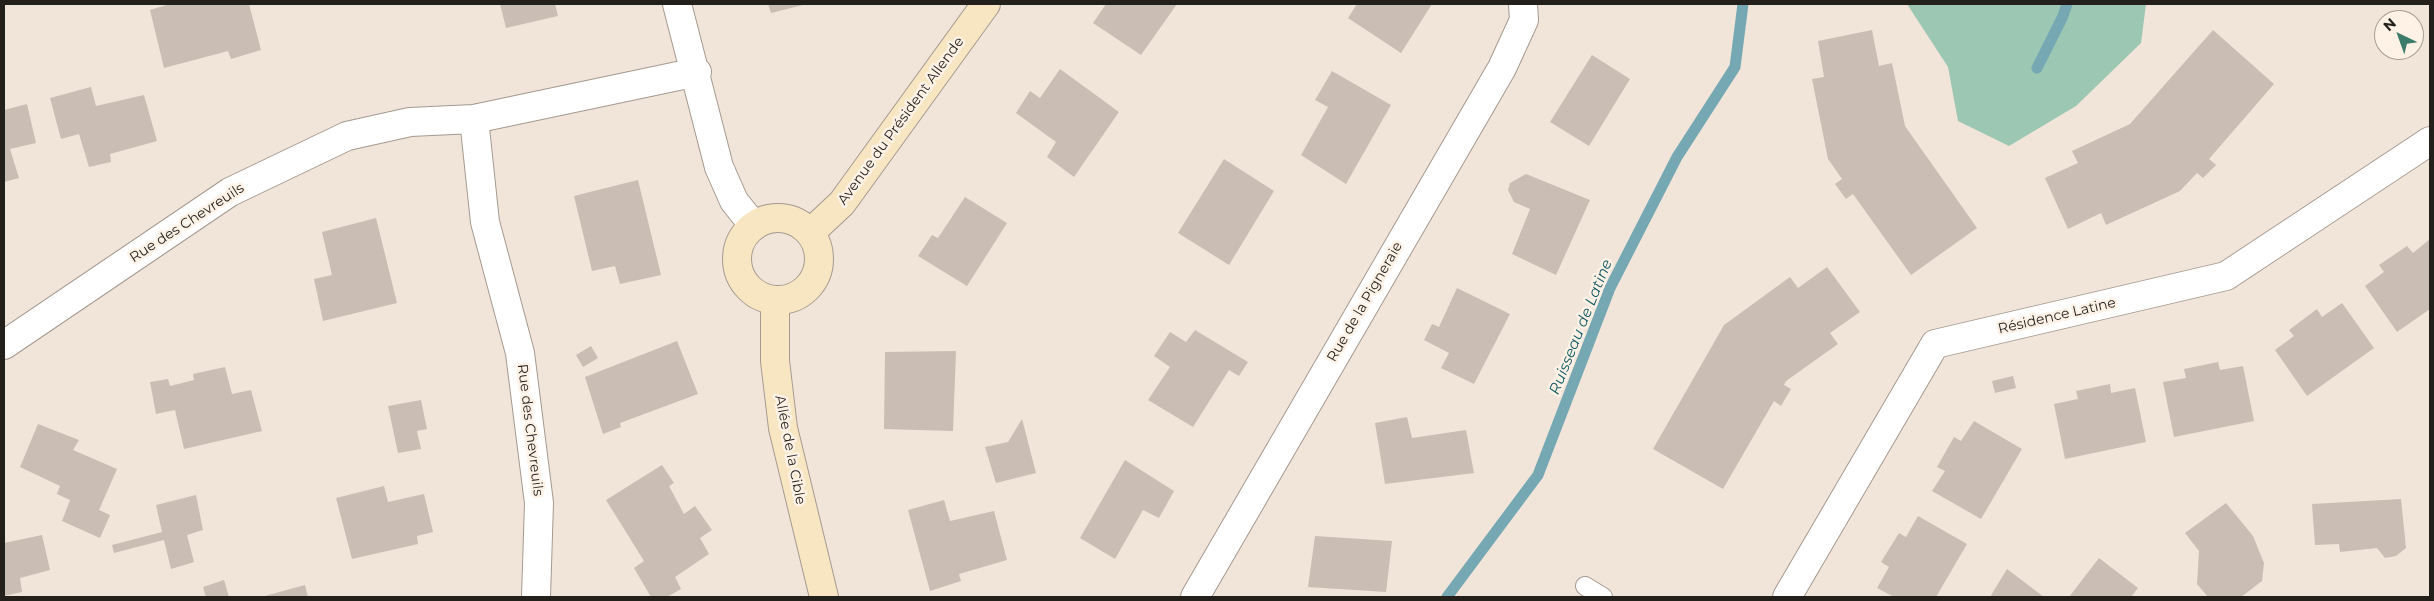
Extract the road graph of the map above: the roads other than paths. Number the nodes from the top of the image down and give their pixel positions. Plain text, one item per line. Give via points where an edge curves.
1 (678, 4) edge
2 (986, 4) edge
3 (1524, 4) edge
4 (697, 72) junction
5 (474, 118) junction
6 (2430, 141) edge
7 (754, 226) junction
8 (810, 233) junction
9 (775, 300) junction
10 (4, 345) edge
11 (1585, 586) dead end
12 (536, 597) edge
13 (824, 597) edge
14 (1195, 597) edge
15 (1603, 597) edge
16 (1786, 597) edge

1 - 4 street
2 - 8 street, Avenue du Président Allende via 842,203
3 - 14 street, Rue de la Pigneraie via 1524,20 1502,68
4 - 5 street, Rue des Chevreuils
4 - 7 street via 719,167 734,201
5 - 10 street, Rue des Chevreuils via 410,122 347,136 230,192
5 - 12 street, Rue des Chevreuils via 485,222 521,362 539,502
6 - 16 street, Résidence Latine via 2226,276 1935,344
7 - 8 street via 777,218 800,225
7 - 9 street via 740,246 737,258 739,271 752,291
8 - 9 street via 817,245 818,271 801,293 789,299
9 - 13 street, Allée de la Cible via 774,361 783,428
11 - 15 lane

